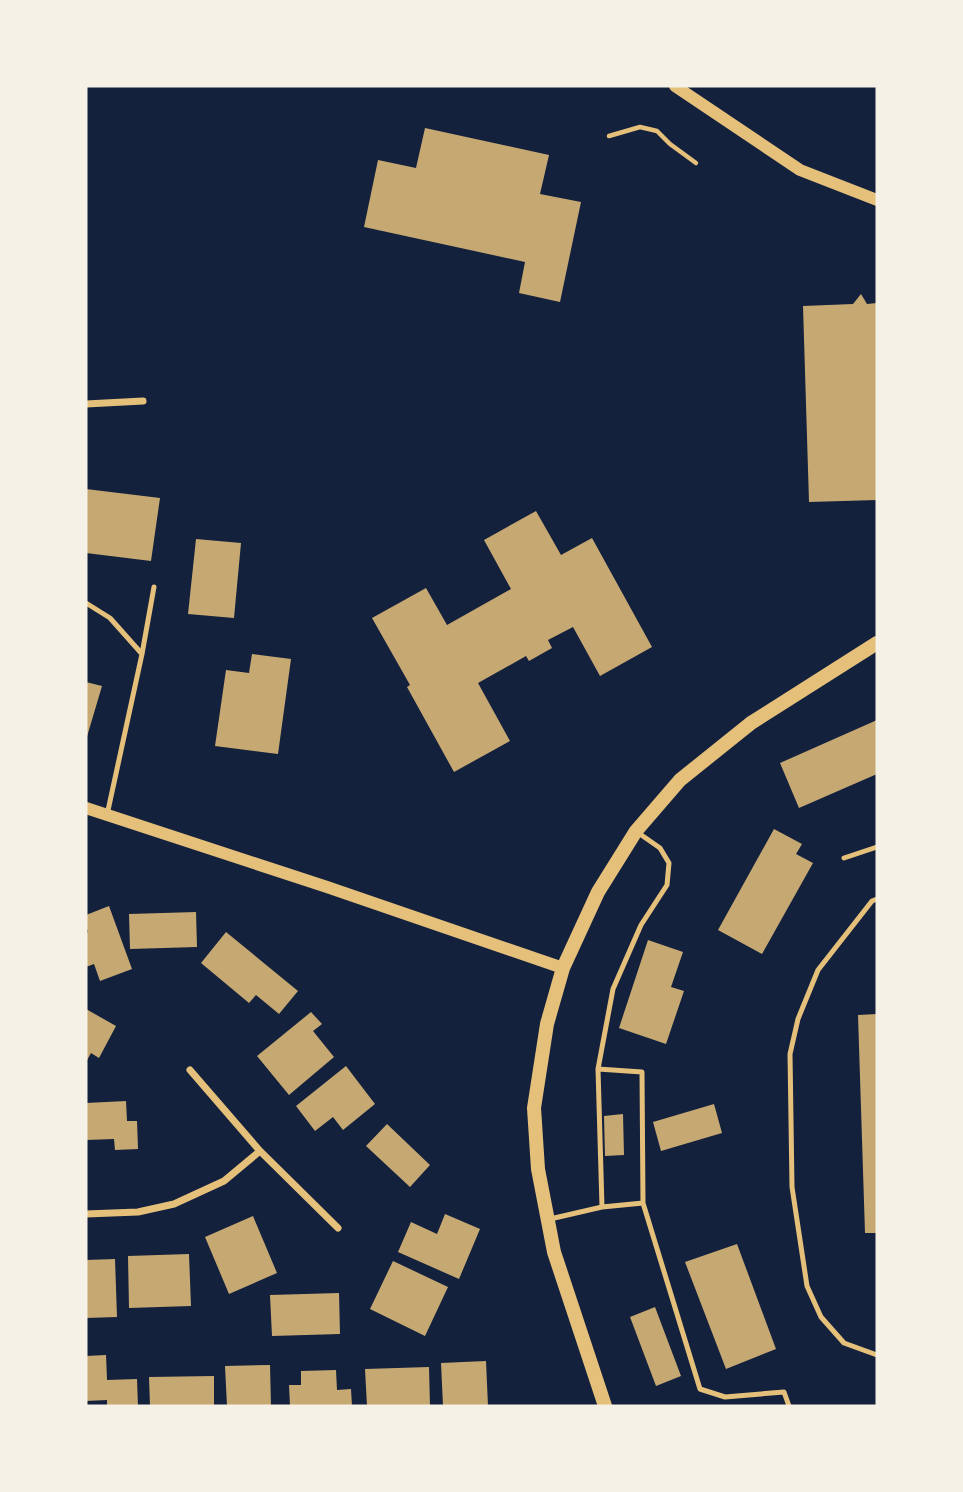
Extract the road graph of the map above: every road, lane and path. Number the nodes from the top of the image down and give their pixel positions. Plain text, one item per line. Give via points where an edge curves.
1 (675, 86) edge
2 (609, 136) dead end
3 (696, 163) dead end
4 (877, 200) edge
5 (143, 401) dead end
6 (86, 404) edge
7 (154, 587) dead end
8 (86, 603) edge
9 (877, 643) edge
10 (142, 654) junction
11 (86, 808) edge
12 (107, 815) junction
13 (636, 831) junction
14 (877, 847) edge
15 (844, 858) dead end
16 (877, 899) edge
17 (563, 968) junction
18 (598, 1069) junction
19 (190, 1070) dead end
20 (260, 1151) junction
21 (643, 1203) junction
22 (602, 1207) junction
23 (86, 1214) edge
24 (548, 1220) junction
25 (338, 1228) dead end
26 (877, 1355) edge
27 (605, 1406) edge
28 (789, 1406) edge

1 - 4 street via 800,170
2 - 3 path via 640,127 657,131
5 - 6 street
7 - 10 lane
8 - 10 lane via 110,618
9 - 13 main road via 751,723 680,780
10 - 12 lane
11 - 12 street
12 - 17 street
13 - 17 main road via 598,892
13 - 18 lane via 660,848 669,863 667,885 641,925 613,989
14 - 15 lane
16 - 26 lane via 818,970 790,1054 792,1186 807,1286 821,1317 844,1343
17 - 24 main road via 547,1024 534,1108 538,1169
18 - 21 lane via 642,1072
18 - 22 lane
19 - 20 street
20 - 23 street via 223,1181 174,1204 138,1212
20 - 25 street
21 - 22 lane
21 - 28 lane via 700,1389 724,1397 784,1392
22 - 24 lane
24 - 27 main road via 554,1252

